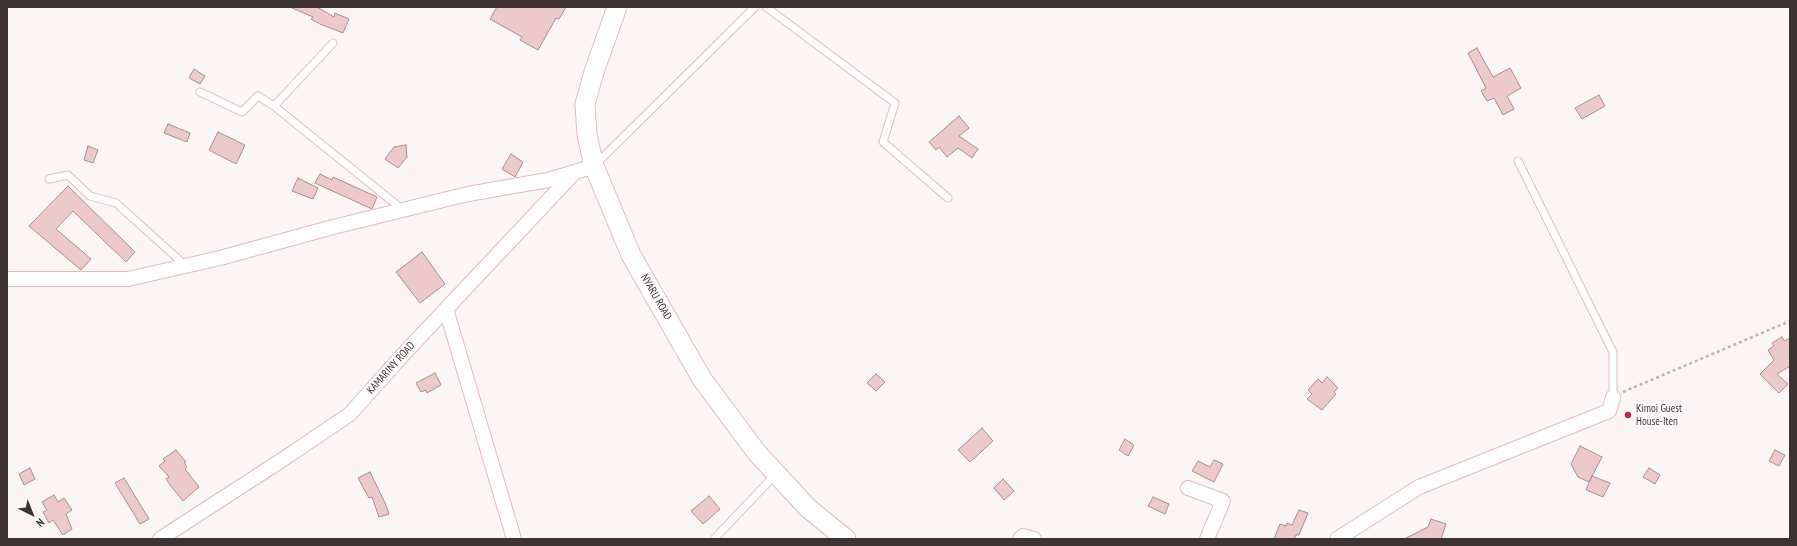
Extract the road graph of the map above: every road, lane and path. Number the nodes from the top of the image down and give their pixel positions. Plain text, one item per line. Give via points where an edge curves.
1 (617, 7) edge
2 (755, 7) edge
3 (766, 7) edge
4 (332, 43) dead end
5 (200, 92) dead end
6 (274, 106) junction
7 (1518, 161) dead end
8 (594, 166) junction
9 (575, 172) junction
10 (49, 179) dead end
11 (948, 198) dead end
12 (403, 210) junction
13 (186, 266) junction
14 (7, 279) edge
15 (446, 309) junction
16 (1790, 321) edge
17 (1613, 396) junction
18 (776, 474) junction
19 (1188, 488) dead end
20 (160, 539) edge
21 (514, 539) edge
22 (714, 539) edge
23 (846, 539) edge
24 (1020, 539) edge
25 (1034, 539) edge
26 (1207, 539) edge
27 (1338, 539) edge

1 - 8 main road, NYARU ROAD via 594,72 586,104
2 - 8 lane
3 - 11 lane via 895,103 883,142
4 - 6 lane
5 - 6 lane via 242,112 258,96
6 - 12 lane
7 - 17 lane via 1613,352
8 - 9 street, KAMARINY ROAD
8 - 18 main road, NYARU ROAD via 631,254 702,379 757,453
9 - 12 street
9 - 15 street, KAMARINY ROAD
10 - 13 lane via 68,175 90,196 116,203
12 - 13 street
13 - 14 street via 128,279
15 - 20 street, KAMARINY ROAD via 350,414
15 - 21 street
16 - 17 path
17 - 27 street via 1608,411 1419,487
18 - 22 lane
18 - 23 main road, NYARU ROAD via 808,508
19 - 26 street via 1223,501
24 - 25 street via 1023,536

